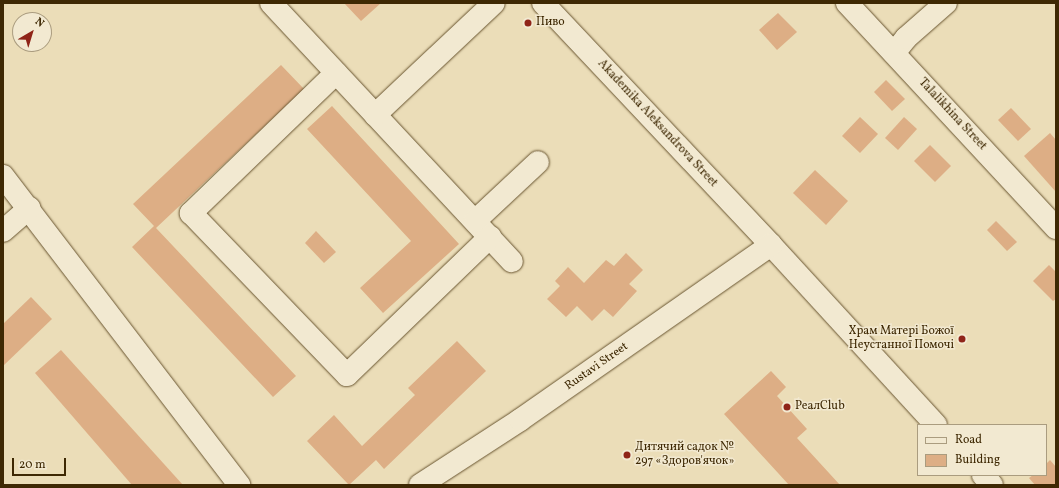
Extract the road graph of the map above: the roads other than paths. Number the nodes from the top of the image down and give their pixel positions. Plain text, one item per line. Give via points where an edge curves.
1 (271, 3) edge
2 (494, 3) edge
3 (543, 3) edge
4 (847, 3) edge
5 (946, 3) edge
6 (894, 53) junction
7 (336, 73) junction
8 (375, 115) junction
9 (538, 162) dead end
10 (3, 176) edge
11 (29, 208) junction
12 (475, 221) junction
13 (1056, 228) edge
14 (3, 232) edge
15 (490, 237) junction
16 (771, 245) junction
17 (512, 261) dead end
18 (935, 424) edge
19 (983, 476) edge
20 (238, 485) edge
21 (420, 485) edge
22 (992, 485) edge

1 - 7 street
2 - 8 street
3 - 16 street, Akademika Aleksandrova Street
4 - 6 street, Talalikhina Street
5 - 6 street via 906,38
6 - 13 street, Talalikhina Street
7 - 8 street
7 - 15 street via 191,213 347,375
8 - 12 street
9 - 12 street
10 - 11 street
11 - 14 street
11 - 20 street
12 - 15 street
15 - 17 street
16 - 18 street, Akademika Aleksandrova Street
16 - 21 street, Rustavi Street via 520,420
19 - 22 street

